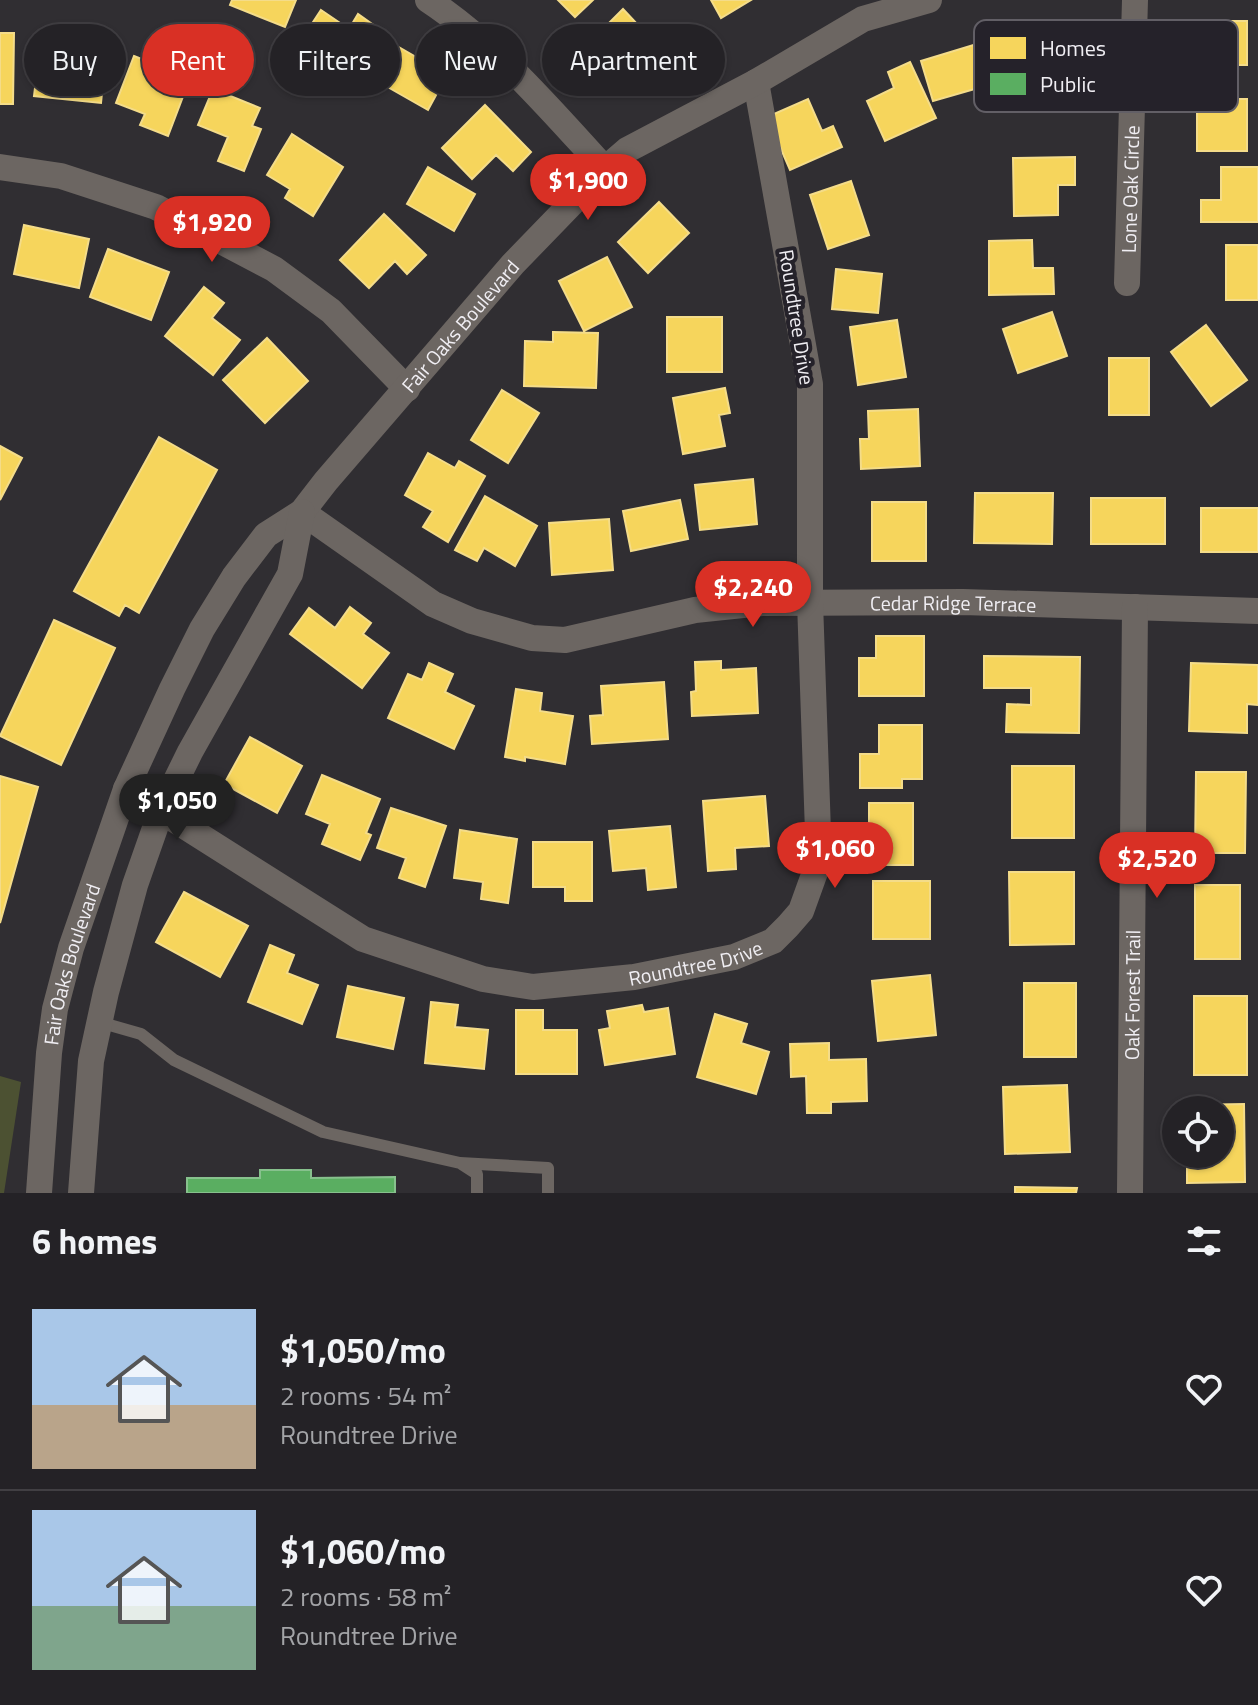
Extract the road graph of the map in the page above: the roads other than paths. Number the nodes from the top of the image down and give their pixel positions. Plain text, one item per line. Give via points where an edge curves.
1 (428, 0) edge
2 (929, 0) edge
3 (1135, 0) edge
4 (858, 9) edge
5 (1134, 20) edge
6 (756, 82) junction
7 (1132, 112) edge
8 (0, 167) edge
9 (605, 169) junction
10 (1127, 283) dead end
11 (407, 389) junction
12 (302, 512) junction
13 (810, 602) junction
14 (1135, 607) junction
15 (1258, 611) edge
16 (126, 789) junction
17 (161, 811) junction
18 (99, 1022) junction
19 (49, 1053) junction
20 (91, 1061) junction
21 (460, 1163) junction
22 (39, 1193) edge
23 (81, 1193) edge
24 (477, 1193) edge
25 (548, 1193) edge
26 (1130, 1193) edge

1 - 9 street via 525,80
2 - 4 street, Fair Oaks Boulevard
3 - 5 street, Lone Oak Circle
4 - 6 street, Fair Oaks Boulevard
6 - 9 street, Fair Oaks Boulevard via 627,150
6 - 13 street, Roundtree Drive via 810,384
7 - 10 street, Lone Oak Circle
8 - 11 street via 61,176 156,207 262,262 331,311
9 - 11 street, Fair Oaks Boulevard via 513,264
11 - 12 street, Fair Oaks Boulevard
12 - 13 street, Cedar Ridge Terrace via 433,604 532,638 565,640 695,610
12 - 16 street, Fair Oaks Boulevard via 266,535 234,577 202,629
12 - 17 street, Fair Oaks Boulevard via 290,574
13 - 14 street, Cedar Ridge Terrace
13 - 17 street, Roundtree Drive via 819,861 801,911 788,926 773,941 734,957 634,977 533,987 483,979 363,939
14 - 15 street, Cedar Ridge Terrace
14 - 26 street, Oak Forest Trail
16 - 17 street, Roundtree Drive
16 - 19 street, Fair Oaks Boulevard via 71,948
17 - 18 street, Fair Oaks Boulevard via 135,885
18 - 20 street, Fair Oaks Boulevard
18 - 21 lane via 141,1034 174,1060 323,1132
19 - 20 street
19 - 22 street, Fair Oaks Boulevard
20 - 23 street, Fair Oaks Boulevard
21 - 24 lane via 477,1174
21 - 25 lane via 548,1168

